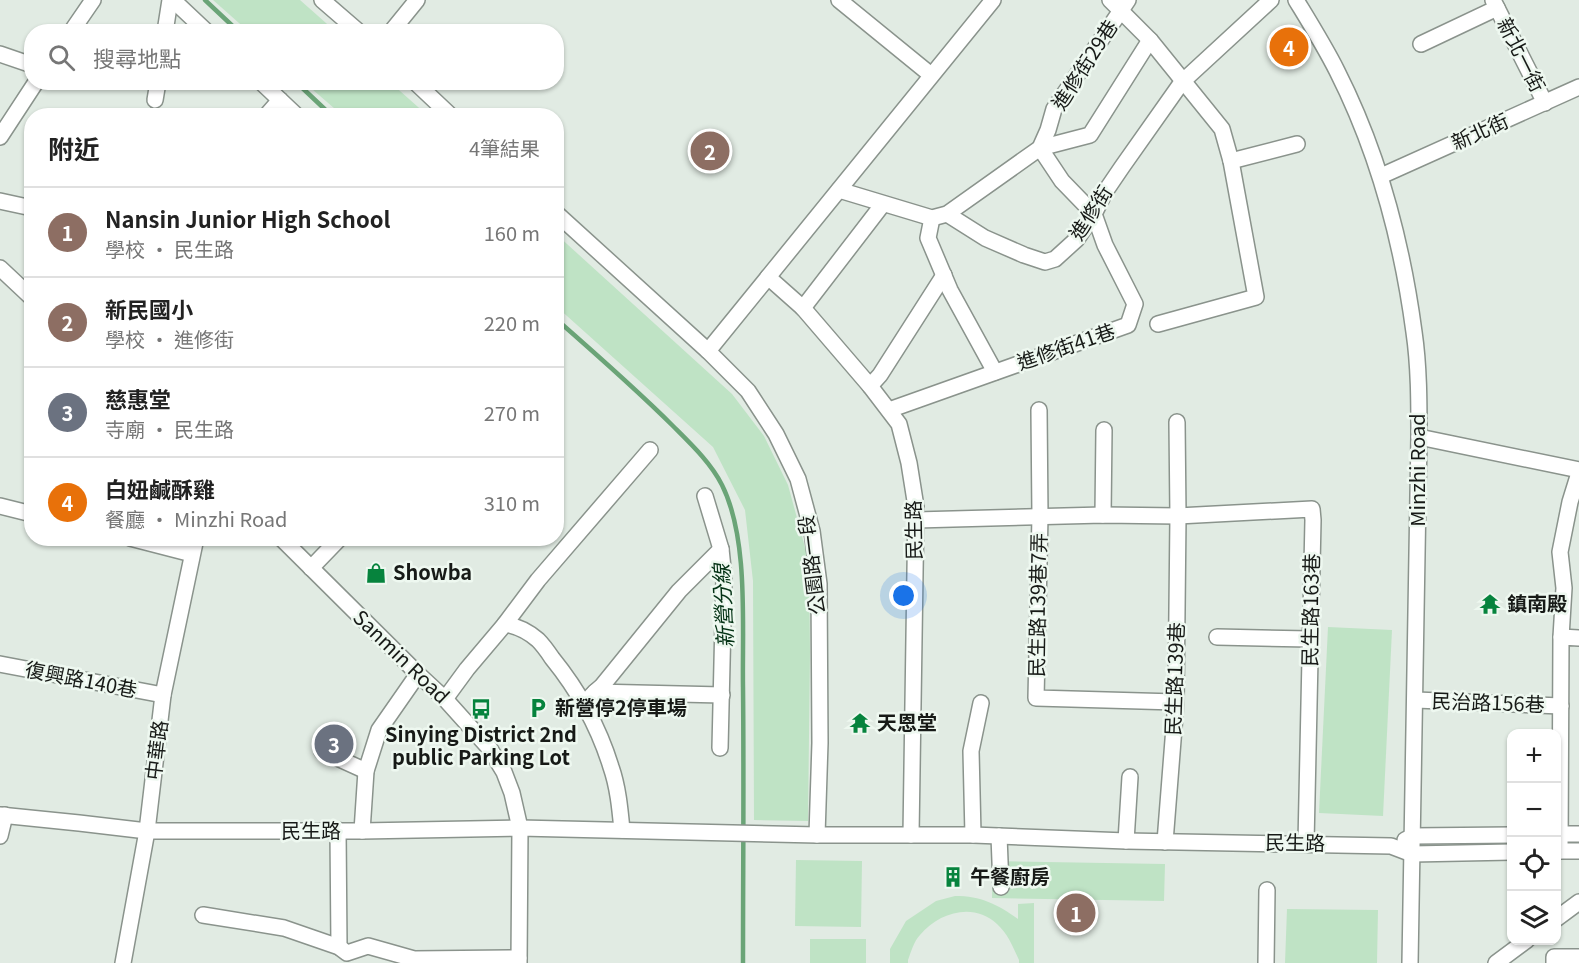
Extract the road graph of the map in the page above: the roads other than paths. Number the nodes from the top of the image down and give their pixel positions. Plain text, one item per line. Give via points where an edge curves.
1 (93, 0) edge
2 (172, 0) edge
3 (322, 0) edge
4 (417, 0) edge
5 (839, 0) edge
6 (993, 0) edge
7 (1271, 0) edge
8 (1296, 0) edge
9 (1120, 3) edge
10 (1495, 4) edge
11 (76, 24) edge
12 (167, 24) edge
13 (198, 24) edge
14 (350, 24) edge
15 (398, 24) edge
16 (1150, 40) junction
17 (1421, 44) dead end
18 (0, 54) edge
19 (24, 62) edge
20 (931, 75) junction
21 (1182, 82) junction
22 (1579, 87) edge
23 (31, 90) edge
24 (157, 90) edge
25 (269, 90) edge
26 (423, 90) edge
27 (155, 100) dead end
28 (280, 100) junction
29 (1545, 103) junction
30 (273, 108) edge
31 (288, 108) edge
32 (443, 108) edge
33 (0, 137) edge
34 (1297, 144) dead end
35 (1040, 148) junction
36 (1232, 161) junction
37 (1381, 176) junction
38 (839, 190) junction
39 (0, 201) edge
40 (884, 204) junction
41 (24, 206) edge
42 (1095, 213) junction
43 (939, 216) junction
44 (564, 220) edge
45 (0, 268) edge
46 (944, 275) junction
47 (768, 277) junction
48 (24, 290) edge
49 (803, 308) junction
50 (1158, 324) dead end
51 (708, 351) junction
52 (995, 372) junction
53 (870, 386) junction
54 (889, 410) junction
55 (1039, 410) dead end
56 (1178, 422) dead end
57 (1104, 430) dead end
58 (1419, 437) junction
59 (650, 450) dead end
60 (1579, 471) edge
61 (705, 496) dead end
62 (0, 506) edge
63 (24, 512) edge
64 (1103, 515) junction
65 (1040, 516) junction
66 (1178, 516) junction
67 (916, 520) junction
68 (161, 546) edge
69 (194, 546) edge
70 (289, 546) edge
71 (332, 546) edge
72 (721, 549) junction
73 (192, 554) junction
74 (311, 568) junction
75 (505, 624) junction
76 (1217, 637) dead end
77 (1560, 637) junction
78 (1579, 638) edge
79 (1310, 639) junction
80 (0, 664) edge
81 (418, 674) junction
82 (595, 692) junction
83 (163, 695) junction
84 (722, 695) junction
85 (445, 699) junction
86 (1416, 700) junction
87 (1176, 702) junction
88 (981, 703) dead end
89 (584, 704) junction
90 (1561, 706) junction
91 (720, 748) dead end
92 (322, 751) dead end
93 (366, 771) junction
94 (1130, 777) dead end
95 (1559, 783) edge
96 (2, 815) edge
97 (520, 828) junction
98 (338, 830) junction
99 (622, 830) junction
100 (147, 831) junction
101 (362, 831) junction
102 (1561, 834) edge
103 (1579, 834) edge
104 (817, 835) junction
105 (911, 835) junction
106 (1507, 835) edge
107 (0, 836) edge
108 (974, 836) junction
109 (999, 836) junction
110 (1413, 836) junction
111 (1126, 841) junction
112 (1165, 842) junction
113 (1306, 843) junction
114 (1391, 846) junction
115 (1561, 851) edge
116 (1579, 851) edge
117 (1507, 852) edge
118 (1412, 854) junction
119 (1001, 887) dead end
120 (1267, 890) dead end
121 (1579, 902) edge
122 (203, 915) dead end
123 (1561, 916) edge
124 (1520, 945) edge
125 (339, 947) junction
126 (1579, 957) edge
127 (519, 961) edge
128 (123, 963) edge
129 (1266, 963) edge
130 (1410, 963) edge
131 (1496, 963) edge
132 (1554, 963) edge

1 - 11 street
2 - 12 street
2 - 13 street
3 - 14 street
4 - 15 street
5 - 20 street
6 - 20 street
7 - 21 street, 進修街
8 - 37 street, Minzhi Road via 1337,70
9 - 16 street, 進修街29巷
9 - 35 street, 進修街29巷 via 1054,109
10 - 17 street, 新北一街
10 - 29 street, 新北一街
16 - 21 street, 進修街29巷
16 - 35 street via 1090,135
18 - 19 street
20 - 38 street
21 - 36 street via 1222,129
21 - 42 street, 進修街 via 1105,192
22 - 29 street, 新北街
23 - 33 street
24 - 27 street
25 - 28 street
26 - 32 street
28 - 30 street
28 - 31 street
29 - 37 street, 新北街
34 - 36 street
35 - 42 street, 進修街41巷 via 1062,182
35 - 43 street
36 - 50 street via 1256,297
37 - 58 street, Minzhi Road via 1404,271 1414,334
38 - 40 street, 進修街
38 - 47 street
39 - 41 street
40 - 43 street, 進修街
40 - 49 street
42 - 43 street, 進修街 via 1077,239 1055,259 1045,262
42 - 52 street, 進修街41巷 via 1105,245 1135,304 1128,325
43 - 46 street via 928,238
44 - 51 street, 公園路一段
45 - 48 street
46 - 52 street
46 - 53 street
47 - 49 street, 民生路
47 - 51 street
49 - 53 street, 民生路
51 - 104 street, 公園路一段 via 748,391 776,434 798,479 812,531 819,584
52 - 54 street
53 - 54 street, 民生路
54 - 67 street, 民生路 via 899,424 909,463
55 - 65 street
56 - 66 street
57 - 64 street
58 - 60 street
58 - 86 street, Minzhi Road
59 - 75 street
60 - 77 street, 民治路156巷 via 1560,552 1564,588
61 - 72 street
62 - 63 street
64 - 65 street, 民生路163巷
64 - 66 street, 民生路163巷
65 - 67 street, 民生路163巷
65 - 87 street, 民生路139巷7弄 via 1036,698
66 - 79 street, 民生路163巷 via 1312,509
66 - 87 street, 民生路139巷
67 - 105 street, 民生路
68 - 73 street
69 - 73 street, 中華路
70 - 74 street, Sanmin Road
71 - 74 street
72 - 82 street via 679,591
72 - 84 street
73 - 83 street, 中華路
74 - 81 street, Sanmin Road
75 - 85 street
75 - 89 street via 538,640
76 - 79 street
77 - 78 street
77 - 90 street, 民治路156巷
79 - 113 street, 民生路163巷
80 - 83 street, 復興路140巷
81 - 85 street, Sanmin Road
81 - 93 street via 379,730
82 - 84 street
82 - 89 street
83 - 100 street, 中華路
84 - 91 street
85 - 97 street, Sanmin Road via 490,749 504,771
86 - 90 street, 民治路156巷
86 - 110 street, Minzhi Road
87 - 112 street, 民生路139巷
88 - 108 street via 971,751
89 - 99 street via 612,768
90 - 95 street, 民治路156巷
92 - 93 street
93 - 101 street
94 - 111 street
96 - 100 street, 民生路
96 - 107 street
97 - 99 street, 民生路
97 - 101 street, 民生路
97 - 127 street, Sanmin Road
98 - 100 street, 民生路
98 - 101 street, 民生路
98 - 125 street
99 - 104 street, 民生路
100 - 128 street, 中華路
102 - 103 street
104 - 105 street, 民生路
105 - 108 street, 民生路
106 - 110 street, 民生路
108 - 109 street, 民生路
109 - 111 street, 民生路
109 - 119 street
110 - 114 street, 民生路
110 - 118 street, Minzhi Road
111 - 112 street, 民生路
112 - 113 street, 民生路
113 - 114 street, 民生路
114 - 118 street, 民生路
115 - 116 street
117 - 118 street, 民生路
118 - 130 street, Minzhi Road
120 - 129 street
121 - 123 street
122 - 125 street via 284,928
124 - 131 street
125 - 127 street via 347,953 368,946 414,959
126 - 132 street via 1554,957

